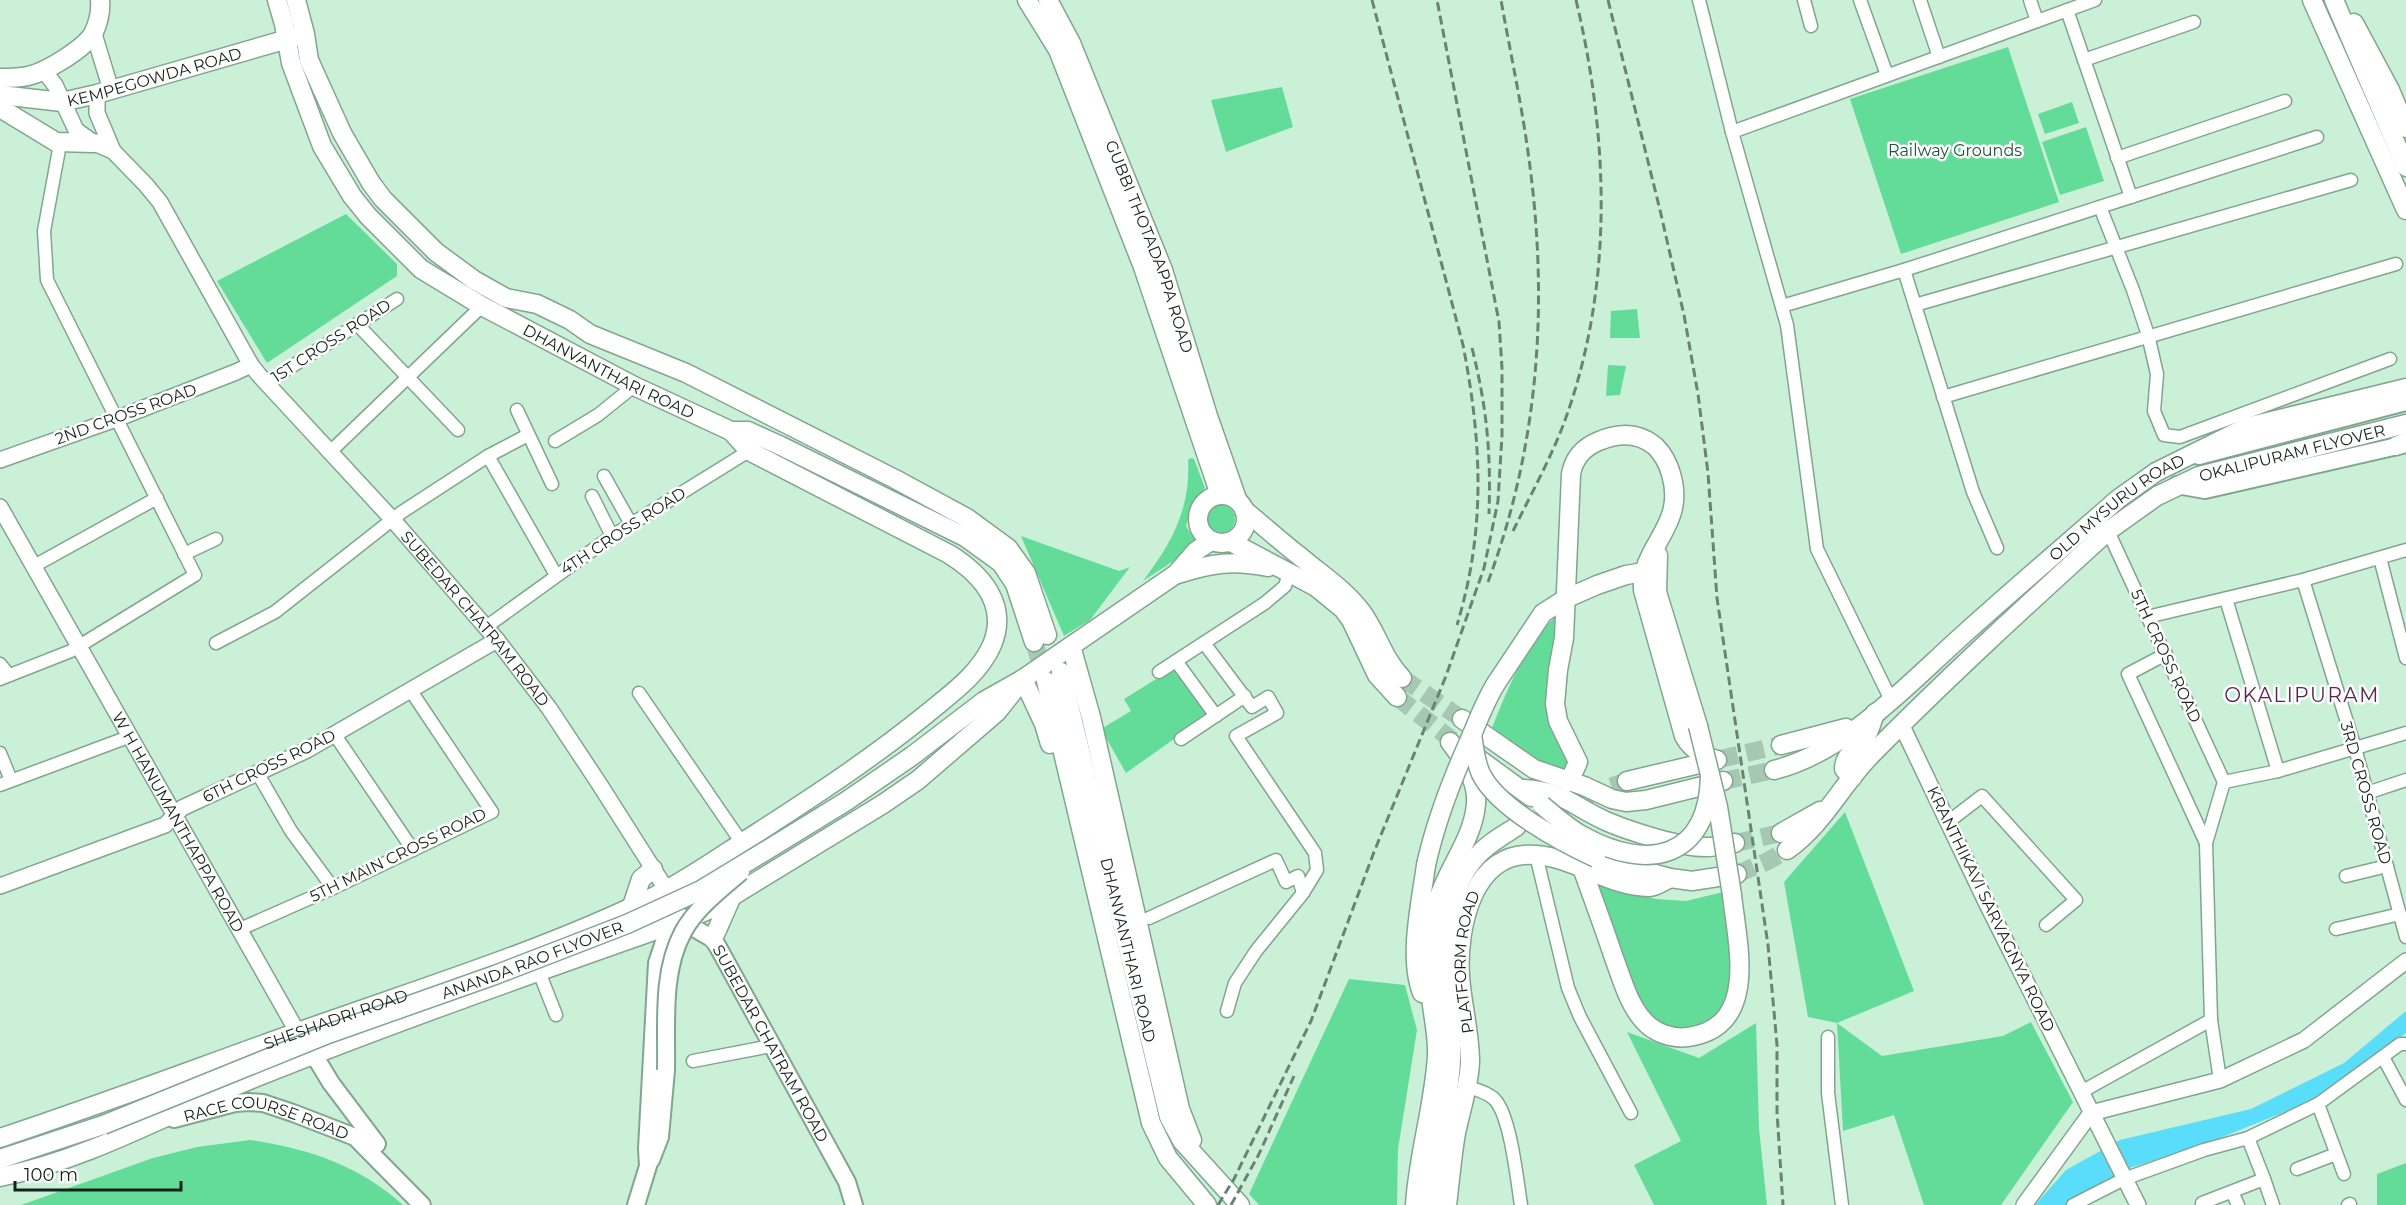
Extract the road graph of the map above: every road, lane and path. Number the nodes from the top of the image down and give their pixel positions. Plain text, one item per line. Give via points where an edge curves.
1 (100, 0) edge
2 (277, 0) edge
3 (296, 0) edge
4 (1027, 0) edge
5 (1048, 0) edge
6 (1699, 0) edge
7 (1804, 0) edge
8 (1860, 0) edge
9 (1920, 0) edge
10 (2030, 0) edge
11 (2095, 0) edge
12 (2312, 0) edge
13 (2334, 2) edge
14 (2067, 10) junction
15 (2037, 21) junction
16 (2194, 22) dead end
17 (1811, 26) dead end
18 (94, 34) junction
19 (305, 34) junction
20 (286, 39) junction
21 (1939, 57) junction
22 (2084, 60) junction
23 (44, 71) junction
24 (1887, 75) junction
25 (0, 78) edge
26 (104, 92) junction
27 (0, 95) edge
28 (2285, 100) dead end
29 (62, 102) junction
30 (0, 108) edge
31 (2406, 128) edge
32 (1732, 132) junction
33 (2316, 137) dead end
34 (94, 143) junction
35 (60, 144) junction
36 (113, 152) junction
37 (2117, 158) junction
38 (2406, 167) edge
39 (2351, 180) dead end
40 (2131, 197) junction
41 (2100, 207) junction
42 (2406, 210) edge
43 (2115, 248) junction
44 (2396, 264) dead end
45 (1904, 270) junction
46 (397, 299) dead end
47 (1915, 305) junction
48 (482, 306) junction
49 (1782, 306) junction
50 (547, 309) junction
51 (357, 324) junction
52 (532, 333) junction
53 (2148, 335) junction
54 (2390, 359) dead end
55 (251, 365) junction
56 (408, 377) junction
57 (266, 383) junction
58 (634, 386) junction
59 (2406, 388) edge
60 (1944, 397) junction
61 (2406, 402) edge
62 (517, 410) dead end
63 (116, 420) junction
64 (2406, 424) edge
65 (458, 430) dead end
66 (528, 435) junction
67 (555, 441) dead end
68 (754, 444) junction
69 (2403, 444) edge
70 (329, 453) junction
71 (488, 456) junction
72 (0, 460) edge
73 (2175, 462) junction
74 (604, 476) dead end
75 (552, 484) dead end
76 (2177, 485) junction
77 (592, 496) dead end
78 (157, 498) junction
79 (1234, 502) junction
80 (0, 507) edge
81 (393, 520) junction
82 (631, 524) junction
83 (2108, 531) junction
84 (612, 536) junction
85 (216, 539) dead end
86 (1210, 541) junction
87 (1231, 542) junction
88 (1997, 548) dead end
89 (2406, 550) edge
90 (184, 554) junction
91 (2380, 558) junction
92 (34, 566) junction
93 (1176, 574) junction
94 (1291, 574) junction
95 (556, 575) junction
96 (1650, 575) junction
97 (2303, 580) junction
98 (1565, 599) junction
99 (2226, 599) junction
100 (2147, 617) junction
101 (486, 627) junction
102 (497, 640) junction
103 (1204, 643) junction
104 (216, 644) dead end
105 (78, 646) junction
106 (1071, 646) junction
107 (2166, 654) junction
108 (2406, 658) edge
109 (1176, 661) junction
110 (982, 662) junction
111 (0, 664) edge
112 (1159, 672) dead end
113 (1041, 676) junction
114 (5, 677) edge
115 (1402, 678) tunnel mouth
116 (411, 692) junction
117 (639, 693) dead end
118 (1245, 696) junction
119 (1396, 697) tunnel mouth
120 (1891, 700) junction
121 (1875, 713) junction
122 (1216, 716) junction
123 (1467, 726) junction
124 (1902, 726) junction
125 (2406, 733) edge
126 (335, 735) junction
127 (131, 736) junction
128 (1181, 739) dead end
129 (1782, 745) tunnel mouth
130 (2355, 748) junction
131 (918, 752) junction
132 (0, 753) edge
133 (1718, 769) junction
134 (1773, 770) tunnel mouth
135 (2278, 771) junction
136 (258, 774) junction
137 (1852, 778) junction
138 (2406, 780) edge
139 (1627, 781) tunnel mouth
140 (6, 782) edge
141 (1569, 782) junction
142 (2223, 782) junction
143 (1523, 789) junction
144 (2367, 793) junction
145 (175, 815) junction
146 (1948, 822) junction
147 (1516, 827) dead end
148 (1784, 841) tunnel mouth
149 (742, 843) junction
150 (1735, 843) tunnel mouth
151 (2206, 843) junction
152 (413, 850) junction
153 (762, 854) junction
154 (1536, 855) junction
155 (1589, 863) junction
156 (2387, 866) junction
157 (653, 869) junction
158 (1737, 874) tunnel mouth
159 (2346, 876) dead end
160 (0, 886) edge
161 (333, 888) junction
162 (666, 889) junction
163 (1303, 893) junction
164 (732, 896) junction
165 (632, 906) junction
166 (2400, 914) junction
167 (1149, 918) dead end
168 (682, 921) junction
169 (2046, 925) dead end
170 (240, 929) junction
171 (2336, 929) dead end
172 (2406, 937) edge
173 (713, 939) junction
174 (2406, 961) edge
175 (539, 972) junction
176 (1431, 998) junction
177 (1227, 1011) dead end
178 (556, 1015) dead end
179 (2211, 1020) junction
180 (298, 1033) junction
181 (1828, 1037) dead end
182 (2406, 1044) edge
183 (771, 1046) junction
184 (311, 1055) junction
185 (2382, 1057) junction
186 (693, 1061) dead end
187 (2220, 1080) junction
188 (1467, 1086) junction
189 (2081, 1092) junction
190 (2406, 1100) edge
191 (2318, 1104) junction
192 (1631, 1113) dead end
193 (2091, 1113) junction
194 (153, 1125) junction
195 (359, 1134) junction
196 (0, 1138) edge
197 (2248, 1138) junction
198 (2336, 1154) junction
199 (0, 1159) edge
200 (648, 1166) junction
201 (1204, 1166) junction
202 (2297, 1169) dead end
203 (2344, 1174) dead end
204 (0, 1177) edge
205 (2124, 1179) junction
206 (2264, 1179) junction
207 (2232, 1192) junction
208 (2202, 1203) dead end
209 (422, 1205) edge
210 (435, 1205) edge
211 (636, 1205) edge
212 (854, 1205) edge
213 (1207, 1205) edge
214 (1240, 1205) edge
215 (1415, 1205) edge
216 (1431, 1205) edge
217 (1447, 1205) edge
218 (1521, 1205) edge
219 (1842, 1205) edge
220 (2024, 1205) edge
221 (2073, 1205) edge
222 (2138, 1205) edge
223 (2238, 1205) edge
224 (2273, 1205) edge

1 - 18 main road via 101,14
2 - 20 main road, DHANVANTHARI ROAD
3 - 19 main road, DHANVANTHARI ROAD
4 - 79 main road, GUBBI THOTADAPPA ROAD via 1058,50
5 - 79 main road, GUBBI THOTADAPPA ROAD via 1071,43 1163,270
6 - 32 street
7 - 17 street
8 - 24 street
9 - 21 street
10 - 15 street
11 - 14 street
12 - 42 main road
13 - 31 main road via 2348,13 2366,43
13 - 38 main road
14 - 15 street
14 - 22 street
15 - 21 street
16 - 22 street
18 - 23 main road
18 - 26 street
19 - 20 main road, KEMPEGOWDA ROAD
19 - 50 main road, DHANVANTHARI ROAD via 309,60 333,115 383,199 435,252 474,280 506,298
20 - 26 main road, KEMPEGOWDA ROAD
20 - 48 main road, DHANVANTHARI ROAD via 322,146 352,196 421,269
21 - 24 street
22 - 37 street
23 - 25 main road
23 - 29 street, SUBEDAR CHATRAM ROAD
24 - 32 street
26 - 29 main road, KEMPEGOWDA ROAD
26 - 36 street via 97,113
27 - 29 main road, KEMPEGOWDA ROAD
28 - 37 street
29 - 34 street, SUBEDAR CHATRAM ROAD via 76,130
30 - 35 main road
32 - 49 street
33 - 40 street
34 - 35 main road
34 - 36 street, SUBEDAR CHATRAM ROAD
35 - 63 street via 44,231 47,280
36 - 55 street, SUBEDAR CHATRAM ROAD via 146,184 168,214
37 - 40 street
39 - 43 street
40 - 41 street
41 - 43 street
41 - 45 street
43 - 47 street
43 - 53 street
44 - 53 street
45 - 47 street
45 - 49 street
46 - 51 street, 1ST CROSS ROAD
47 - 60 street
48 - 52 main road, DHANVANTHARI ROAD
48 - 56 street
49 - 120 street via 1817,549
50 - 52 main road
50 - 68 main road, DHANVANTHARI ROAD via 590,334 686,374 967,518 1008,549 1026,573 1041,639 1001,563 952,529
51 - 56 street
51 - 57 street, 1ST CROSS ROAD
52 - 58 main road, DHANVANTHARI ROAD
53 - 54 street via 2157,374 2154,411 2164,435 2180,437
53 - 60 street
55 - 57 street, SUBEDAR CHATRAM ROAD
55 - 63 street, 2ND CROSS ROAD
56 - 65 street
56 - 70 street
57 - 70 street, SUBEDAR CHATRAM ROAD
58 - 67 street via 598,415
58 - 68 main road, DHANVANTHARI ROAD via 731,431 747,431
59 - 73 main road, OLD MYSURU ROAD via 2247,428
60 - 88 street via 1973,492
61 - 73 main road
62 - 66 street
63 - 72 street, 2ND CROSS ROAD
63 - 78 street
64 - 76 main road, OKALIPURAM FLYOVER via 2209,473
66 - 71 street
66 - 75 street
68 - 82 street, 4TH CROSS ROAD
68 - 110 main road via 972,569 994,599 997,620 993,643
69 - 76 main road via 2205,490
70 - 81 street, SUBEDAR CHATRAM ROAD
71 - 81 street
71 - 95 street
73 - 120 main road, OLD MYSURU ROAD via 2118,499
74 - 82 street
76 - 83 main road, OLD MYSURU ROAD
77 - 84 street
78 - 90 street
78 - 92 street
79 - 86 main road via 1203,505 1199,512 1200,529
79 - 87 main road via 1246,525
79 - 115 main road via 1332,581 1356,606
80 - 92 street, W H HANUMANTHAPPA ROAD
81 - 101 street, SUBEDAR CHATRAM ROAD
81 - 104 street via 275,612
82 - 84 street, 4TH CROSS ROAD
83 - 100 street, 5TH CROSS ROAD
83 - 124 main road, OLD MYSURU ROAD via 1961,665
84 - 95 street, 4TH CROSS ROAD
85 - 90 street
86 - 87 main road
86 - 93 main road
87 - 94 main road
89 - 91 street
90 - 105 street via 195,575
91 - 97 street
91 - 108 street
92 - 105 street, W H HANUMANTHAPPA ROAD
93 - 94 main road via 1232,561
93 - 106 main road
94 - 103 street via 1285,586 1265,603
94 - 119 main road via 1343,609 1377,675
95 - 101 street, 4TH CROSS ROAD
96 - 98 main road via 1626,575
96 - 98 main road via 1658,544 1674,509 1673,480 1666,461 1649,442 1634,435 1611,436 1584,450 1573,467
96 - 133 main road, bridge via 1698,726
97 - 99 street
97 - 130 street, 3RD CROSS ROAD
98 - 123 main road, bridge via 1544,613
98 - 141 main road via 1555,704 1558,721 1578,762
99 - 100 street
99 - 135 street
100 - 107 street, 5TH CROSS ROAD
101 - 102 street, SUBEDAR CHATRAM ROAD
102 - 116 street, 6TH CROSS ROAD
102 - 157 street, SUBEDAR CHATRAM ROAD via 549,708
103 - 109 street
103 - 118 street
105 - 114 street
105 - 127 street, W H HANUMANTHAPPA ROAD
106 - 113 main road
106 - 201 main road via 1180,1109
107 - 142 street, 5TH CROSS ROAD
107 - 151 street via 2128,674
109 - 112 street
109 - 122 street
110 - 131 main road via 975,685 921,734
110 - 149 main road, SHESHADRI ROAD via 959,688 888,746
111 - 114 street
113 - 131 main road, ANANDA RAO FLYOVER via 984,702
113 - 164 main road via 918,780
113 - 201 main road, DHANVANTHARI ROAD via 1169,1117 1182,1141
113 - 213 main road via 1044,724 1136,1102 1168,1158
116 - 126 street, 6TH CROSS ROAD
116 - 152 street, 5TH MAIN CROSS ROAD via 492,812
117 - 149 street
118 - 122 street
118 - 163 street via 1252,707 1268,697 1277,713 1236,736 1315,853 1317,870
120 - 121 main road, OLD MYSURU ROAD
121 - 129 main road via 1835,732
121 - 134 main road via 1818,754
121 - 137 main road via 1864,741 1844,763
122 - 128 street
123 - 141 main road via 1533,769
123 - 155 main road, bridge via 1480,773 1493,792
123 - 176 main road, bridge via 1426,865 1417,943 1418,976 1422,992
124 - 137 main road, OLD MYSURU ROAD
124 - 146 street, KRANTHIKAVI SARVAGNYA ROAD
125 - 130 street
126 - 136 street, 6TH CROSS ROAD
126 - 152 street
127 - 140 street
127 - 145 street, W H HANUMANTHAPPA ROAD
130 - 135 street
130 - 144 street, 3RD CROSS ROAD
131 - 153 main road, ANANDA RAO FLYOVER
132 - 140 street
133 - 139 main road
133 - 141 main road via 1646,800 1626,802
133 - 143 main road, bridge via 1708,807 1696,832 1664,853 1640,854 1595,841 1573,829
133 - 155 main road, bridge via 1718,807 1739,970 1736,1001 1720,1023 1694,1036 1671,1036 1649,1026 1631,1001 1605,932
135 - 142 street
136 - 145 street, 6TH CROSS ROAD via 182,808
136 - 161 street via 291,831
137 - 148 main road, OLD MYSURU ROAD via 1835,802
138 - 144 street
142 - 151 street
143 - 150 main road via 1563,796 1609,822 1688,846
143 - 176 main road via 1451,741 1472,778 1476,804 1436,906 1430,948
144 - 156 street, 3RD CROSS ROAD
145 - 160 street, 6TH CROSS ROAD via 165,825
145 - 170 street, W H HANUMANTHAPPA ROAD
146 - 169 street via 1982,796 2076,900
146 - 189 street, KRANTHIKAVI SARVAGNYA ROAD
147 - 216 main road via 1475,857 1459,884 1453,904 1444,947 1452,1058
149 - 162 main road, SHESHADRI ROAD
151 - 179 street
152 - 161 street, 5TH MAIN CROSS ROAD
153 - 199 main road, ANANDA RAO FLYOVER, bridge via 701,890 627,924 328,1034 103,1125
153 - 200 main road, bridge via 697,912 677,945 669,978 660,1137
154 - 155 main road, PLATFORM ROAD
154 - 188 main road, PLATFORM ROAD via 1514,857 1493,866 1479,882 1466,915 1460,976 1470,1062
154 - 192 street via 1568,988
155 - 158 main road via 1692,881
156 - 159 street
156 - 166 street, 3RD CROSS ROAD
157 - 162 street, SUBEDAR CHATRAM ROAD
157 - 165 main road via 641,879
161 - 170 street, 5TH MAIN CROSS ROAD
162 - 165 main road, SHESHADRI ROAD
162 - 168 street, SUBEDAR CHATRAM ROAD
163 - 167 street via 1298,876 1286,882 1276,860
163 - 177 street via 1235,983
164 - 168 main road
164 - 173 main road
165 - 180 main road, SHESHADRI ROAD via 498,961
166 - 171 street
166 - 172 street, 3RD CROSS ROAD
168 - 173 main road, SUBEDAR CHATRAM ROAD
168 - 175 main road
168 - 200 main road via 668,933 657,963
170 - 180 street, W H HANUMANTHAPPA ROAD
173 - 183 main road, SUBEDAR CHATRAM ROAD
174 - 187 street via 2304,1040
175 - 178 street
175 - 184 main road
176 - 215 main road via 1437,1057
179 - 187 street
179 - 189 street
180 - 184 main road, W H HANUMANTHAPPA ROAD
180 - 196 main road, SHESHADRI ROAD
181 - 219 street via 1828,1094
182 - 185 street
183 - 186 street
183 - 212 main road, SUBEDAR CHATRAM ROAD via 847,1182
184 - 194 main road
184 - 195 main road, W H HANUMANTHAPPA ROAD
185 - 190 street
185 - 191 street
187 - 193 street
188 - 217 main road, PLATFORM ROAD
188 - 218 street via 1491,1097 1502,1112
189 - 193 street, KRANTHIKAVI SARVAGNYA ROAD
191 - 197 street
191 - 198 street
193 - 205 street, KRANTHIKAVI SARVAGNYA ROAD
193 - 220 street
194 - 195 main road, RACE COURSE ROAD via 249,1102
194 - 204 main road via 79,1154
195 - 209 main road, RACE COURSE ROAD
195 - 210 main road, RACE COURSE ROAD
197 - 205 street
197 - 206 street
198 - 202 street
198 - 203 street
200 - 211 main road
201 - 214 main road, DHANVANTHARI ROAD
205 - 221 street
205 - 222 street, KRANTHIKAVI SARVAGNYA ROAD
206 - 207 street
206 - 224 street
207 - 208 street
207 - 223 street

